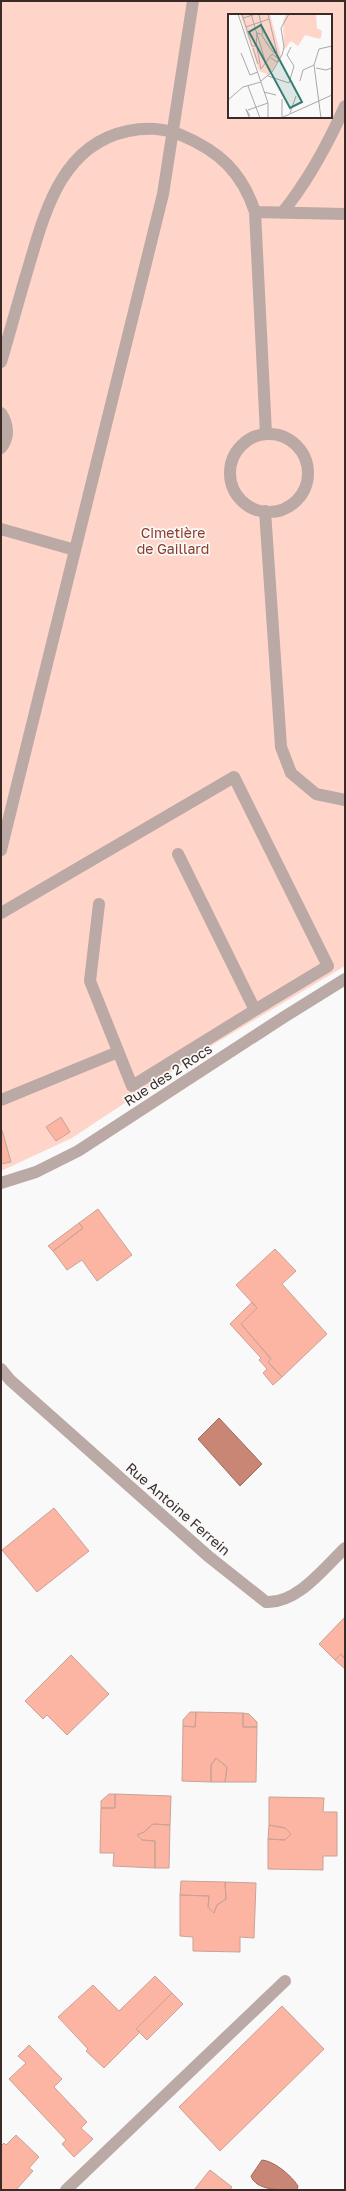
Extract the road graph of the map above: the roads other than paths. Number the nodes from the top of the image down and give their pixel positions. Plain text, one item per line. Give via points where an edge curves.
1 (193, 1) edge
2 (345, 106) edge
3 (172, 132) junction
4 (255, 212) junction
5 (282, 213) junction
6 (345, 214) edge
7 (1, 362) edge
8 (1, 413) edge
9 (266, 434) junction
10 (1, 448) edge
11 (265, 512) junction
12 (1, 529) edge
13 (75, 550) junction
14 (345, 800) edge
15 (1, 850) edge
16 (178, 854) dead end
17 (99, 904) dead end
18 (1, 913) edge
19 (345, 979) edge
20 (255, 1010) junction
21 (118, 1052) junction
22 (1, 1100) edge
23 (1, 1183) edge
24 (1, 1369) edge
25 (345, 1548) edge
26 (285, 1981) dead end
27 (66, 2190) edge

1 - 3 street
2 - 5 street via 327,146 300,190
3 - 4 street via 204,145 230,167 248,191
3 - 7 street via 146,127 112,134 84,151 60,180 45,212
3 - 13 street via 163,194
4 - 5 street
4 - 9 street
5 - 6 street
8 - 10 street via 7,427 7,436
9 - 11 street via 243,443 235,453 230,477 234,490 241,500 252,508
9 - 11 street via 279,435 300,449 306,460 308,472 300,496 278,511
11 - 14 street via 281,747 291,773 316,794
12 - 13 street
13 - 15 street
16 - 20 street
17 - 21 street via 90,981
18 - 20 street via 234,777 328,966
19 - 23 street, Rue des 2 Rocs via 78,1151 36,1172
20 - 21 street via 132,1086
21 - 22 street
24 - 25 street, Rue Antoine Ferrein via 10,1380 178,1530 266,1602 276,1603 299,1592
26 - 27 street

